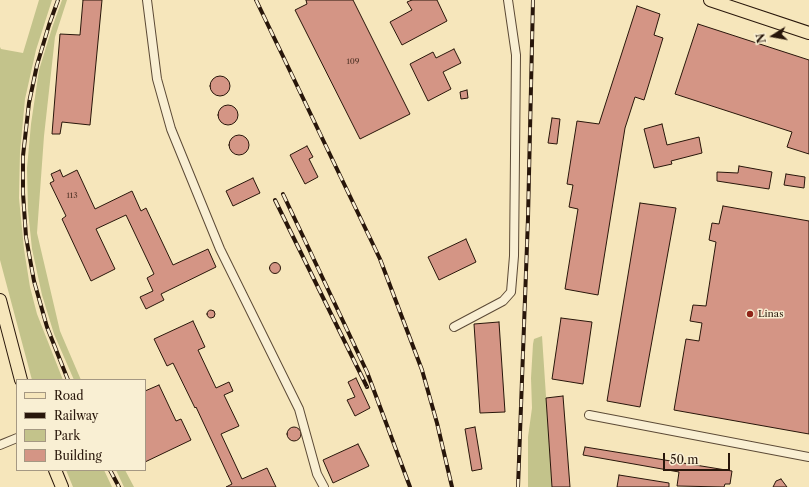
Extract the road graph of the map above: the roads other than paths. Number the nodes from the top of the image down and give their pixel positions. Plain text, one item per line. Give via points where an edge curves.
1 (147, 0) edge
2 (508, 0) edge
3 (710, 0) edge
4 (809, 33) edge
5 (0, 300) edge
6 (454, 327) dead end
7 (21, 379) edge
8 (589, 415) dead end
9 (16, 438) edge
10 (0, 445) edge
11 (809, 457) edge
12 (55, 471) edge
13 (62, 487) edge
14 (324, 487) edge

1 - 14 street via 157,79 171,129 220,249 299,409 317,474
2 - 6 street via 516,55 514,256 511,292 503,302
3 - 4 main road
5 - 7 main road
8 - 11 street
9 - 10 street
12 - 13 main road

